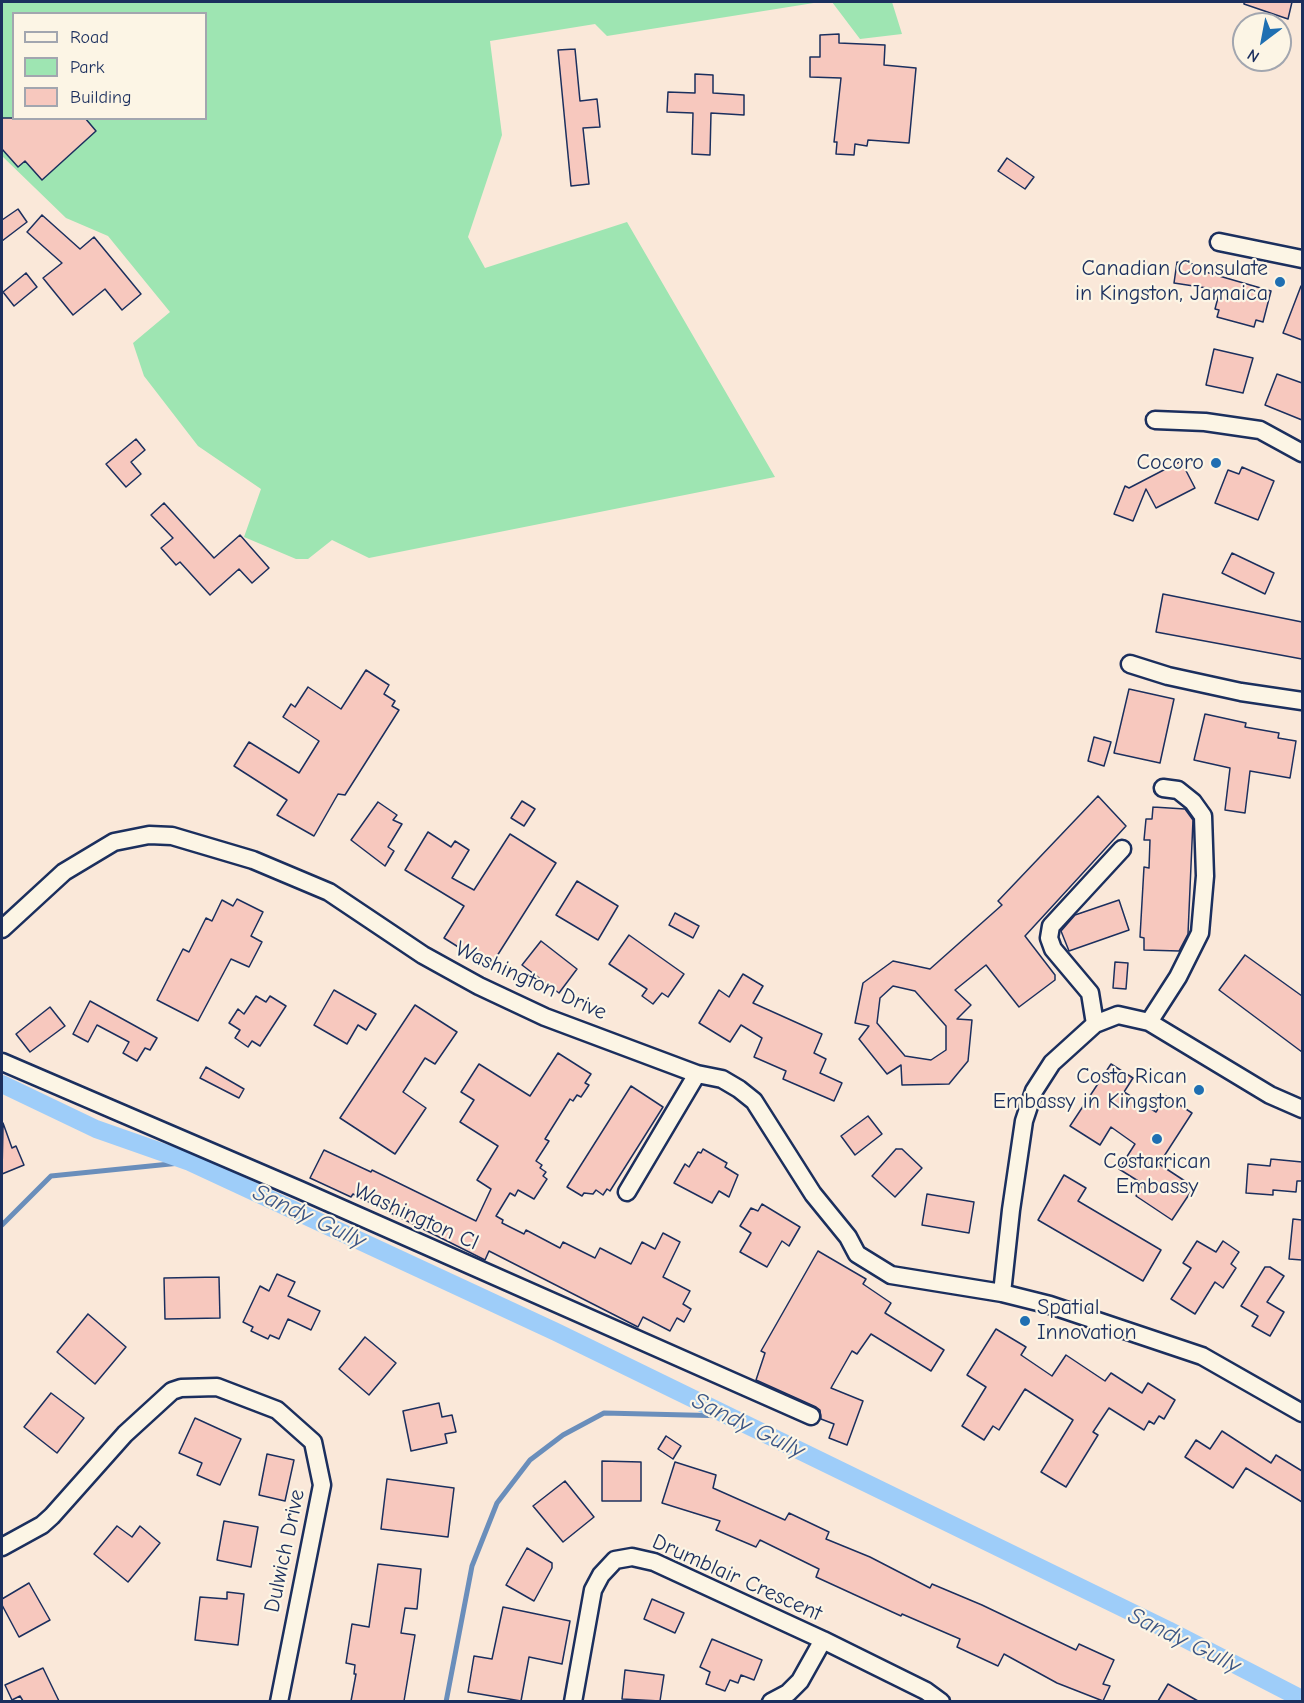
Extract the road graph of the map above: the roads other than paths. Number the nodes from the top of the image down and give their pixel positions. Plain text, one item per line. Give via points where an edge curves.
1 (1219, 242) dead end
2 (1302, 259) edge
3 (1155, 420) dead end
4 (1302, 453) edge
5 (1130, 664) dead end
6 (1302, 701) edge
7 (1163, 788) dead end
8 (1122, 849) dead end
9 (2, 929) edge
10 (1149, 1022) junction
11 (1095, 1024) junction
12 (2, 1062) edge
13 (697, 1074) junction
14 (1302, 1109) edge
15 (627, 1192) dead end
16 (1002, 1293) junction
17 (1302, 1413) edge
18 (811, 1416) dead end
19 (2, 1547) edge
20 (823, 1640) junction
21 (279, 1701) edge
22 (573, 1701) edge
23 (771, 1701) edge
24 (941, 1701) edge

1 - 2 street
3 - 4 street via 1260,430
5 - 6 street via 1168,676
7 - 10 street via 1178,790 1203,816 1205,876 1200,933
8 - 11 street via 1050,926 1053,949 1090,993
9 - 13 street, Washington Drive via 64,872 114,842 149,835 188,838 328,892 423,955 545,1017
10 - 11 street via 1118,1015
10 - 14 street via 1270,1095
11 - 16 street via 1052,1063 1034,1091 1024,1121
12 - 18 street, Washington Cl
13 - 15 street
13 - 16 street, Washington Drive via 722,1079 754,1101 857,1254 891,1275
16 - 17 street, Washington Drive via 1202,1356
19 - 21 street, Dulwich Drive via 52,1516 125,1434 172,1391 217,1387 277,1410 313,1442 322,1485
20 - 22 street, Drumblair Crescent via 654,1562 632,1557 615,1560 593,1590
20 - 23 street via 800,1681 788,1693
20 - 24 street, Drumblair Crescent

